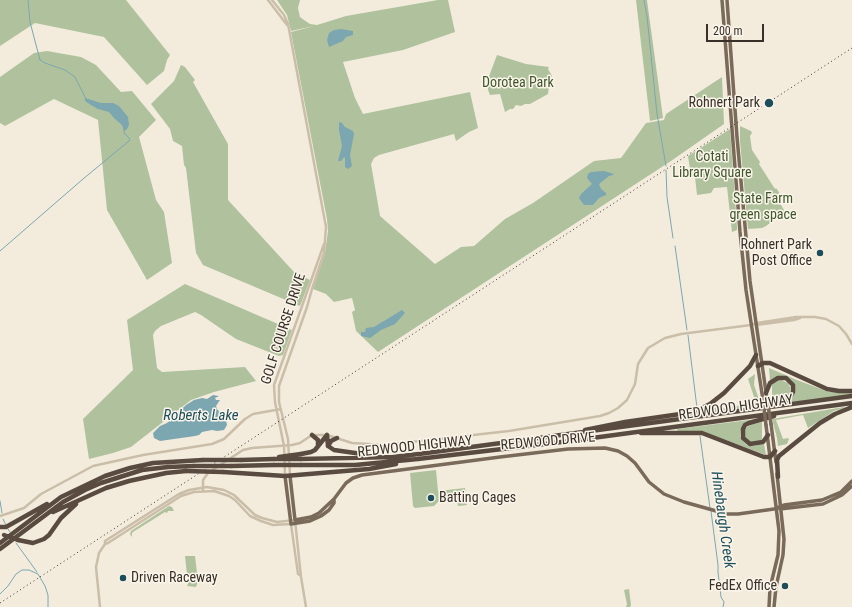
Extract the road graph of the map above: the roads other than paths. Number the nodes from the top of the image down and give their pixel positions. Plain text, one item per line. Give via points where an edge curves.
1 (268, 0) edge
2 (272, 0) edge
3 (722, 0) edge
4 (727, 0) edge
5 (288, 26) junction
6 (325, 240) junction
7 (757, 324) junction
8 (751, 325) junction
9 (852, 344) edge
10 (756, 355) junction
11 (763, 363) junction
12 (758, 366) junction
13 (852, 391) edge
14 (766, 393) junction
15 (852, 396) edge
16 (852, 403) edge
17 (852, 407) edge
18 (281, 409) junction
19 (805, 409) junction
20 (277, 410) junction
21 (733, 413) junction
22 (768, 424) junction
23 (635, 432) junction
24 (327, 434) junction
25 (312, 435) junction
26 (768, 435) junction
27 (337, 438) junction
28 (531, 440) junction
29 (284, 446) junction
30 (288, 446) junction
31 (318, 446) junction
32 (328, 446) junction
33 (775, 451) junction
34 (301, 457) junction
35 (393, 457) junction
36 (770, 457) junction
37 (418, 459) junction
38 (288, 476) junction
39 (778, 477) junction
40 (852, 481) edge
41 (852, 486) edge
42 (203, 487) junction
43 (203, 491) junction
44 (223, 492) junction
45 (61, 497) junction
46 (86, 498) junction
47 (777, 508) junction
48 (782, 508) junction
49 (48, 514) junction
50 (0, 516) edge
51 (293, 522) junction
52 (1, 527) edge
53 (2, 534) edge
54 (0, 543) edge
55 (105, 544) junction
56 (0, 549) edge
57 (775, 565) junction
58 (780, 566) junction
59 (100, 607) edge
60 (306, 607) edge
61 (769, 607) edge
62 (774, 607) edge

1 - 5 street, GOLF COURSE DRIVE
2 - 5 street, GOLF COURSE DRIVE via 284,15
3 - 8 main road via 740,232
4 - 7 main road via 746,235
5 - 6 street, GOLF COURSE DRIVE via 325,218
6 - 18 street, GOLF COURSE DRIVE via 324,253 307,307 279,386
6 - 20 street, GOLF COURSE DRIVE via 276,378 274,394
7 - 8 street
7 - 9 street via 815,317 831,322 843,330
7 - 11 main road
8 - 10 main road
8 - 27 street via 685,333 665,338 648,348 638,364 635,384 627,400 613,411 600,416 509,431 384,445 352,443
10 - 12 main road
10 - 28 highway via 750,366 724,393 694,412
11 - 12 highway
11 - 13 highway via 827,389
11 - 14 main road
12 - 22 main road, bridge
14 - 21 highway via 770,382 778,378 786,378 792,385 792,395 785,401
14 - 22 main road, bridge
15 - 21 highway, REDWOOD HIGHWAY
16 - 19 highway, REDWOOD HIGHWAY
17 - 39 highway via 825,420 779,456
18 - 20 street
18 - 30 street, GOLF COURSE DRIVE
19 - 23 highway, REDWOOD HIGHWAY
19 - 26 highway via 753,421 743,429 743,438 750,444 762,442
20 - 29 street, GOLF COURSE DRIVE
20 - 50 street via 247,418 229,435 212,444 93,466 41,494 24,508
21 - 28 highway, REDWOOD HIGHWAY
22 - 26 main road
22 - 33 main road
23 - 36 highway via 702,433
23 - 37 highway, REDWOOD HIGHWAY
24 - 25 street
24 - 27 street
24 - 31 highway
24 - 32 highway
25 - 30 street
25 - 31 highway via 318,440
26 - 36 main road
27 - 32 highway
28 - 35 highway, REDWOOD HIGHWAY
29 - 30 street
29 - 38 street, GOLF COURSE DRIVE
29 - 42 street via 243,450 208,473 203,480
30 - 38 street, GOLF COURSE DRIVE
31 - 34 highway
32 - 35 highway via 337,451
33 - 36 highway
33 - 39 main road
34 - 35 highway, REDWOOD HIGHWAY
34 - 45 highway, REDWOOD HIGHWAY, bridge via 163,462 105,476
36 - 47 main road
37 - 38 highway via 369,469
37 - 49 highway, REDWOOD HIGHWAY, bridge via 355,465 194,466 147,470 109,480 78,493
38 - 46 highway, bridge via 186,471 166,473 106,488
38 - 51 main road, GOLF COURSE DRIVE
39 - 48 main road
40 - 48 main road via 841,492 828,498
41 - 48 main road via 842,495 823,504
42 - 43 street
42 - 44 street, REDWOOD DRIVE
42 - 55 street, REDWOOD DRIVE via 179,494 105,541
43 - 44 street, REDWOOD DRIVE
43 - 55 street, REDWOOD DRIVE via 181,496
44 - 51 street, REDWOOD DRIVE via 262,520
45 - 52 highway via 10,525
45 - 54 highway, REDWOOD HIGHWAY
46 - 49 highway
46 - 53 highway, bridge via 61,518 44,539 33,543
47 - 48 main road
47 - 51 main road, REDWOOD DRIVE via 732,515 714,512 659,492 635,463 618,451 605,448 568,449 357,477 343,487 316,515
47 - 57 main road via 779,539
48 - 58 main road via 784,539
49 - 56 highway, REDWOOD HIGHWAY
51 - 60 street via 298,574 301,577
55 - 59 street, REDWOOD DRIVE via 99,553 96,567
57 - 58 main road
57 - 61 main road
58 - 62 main road

